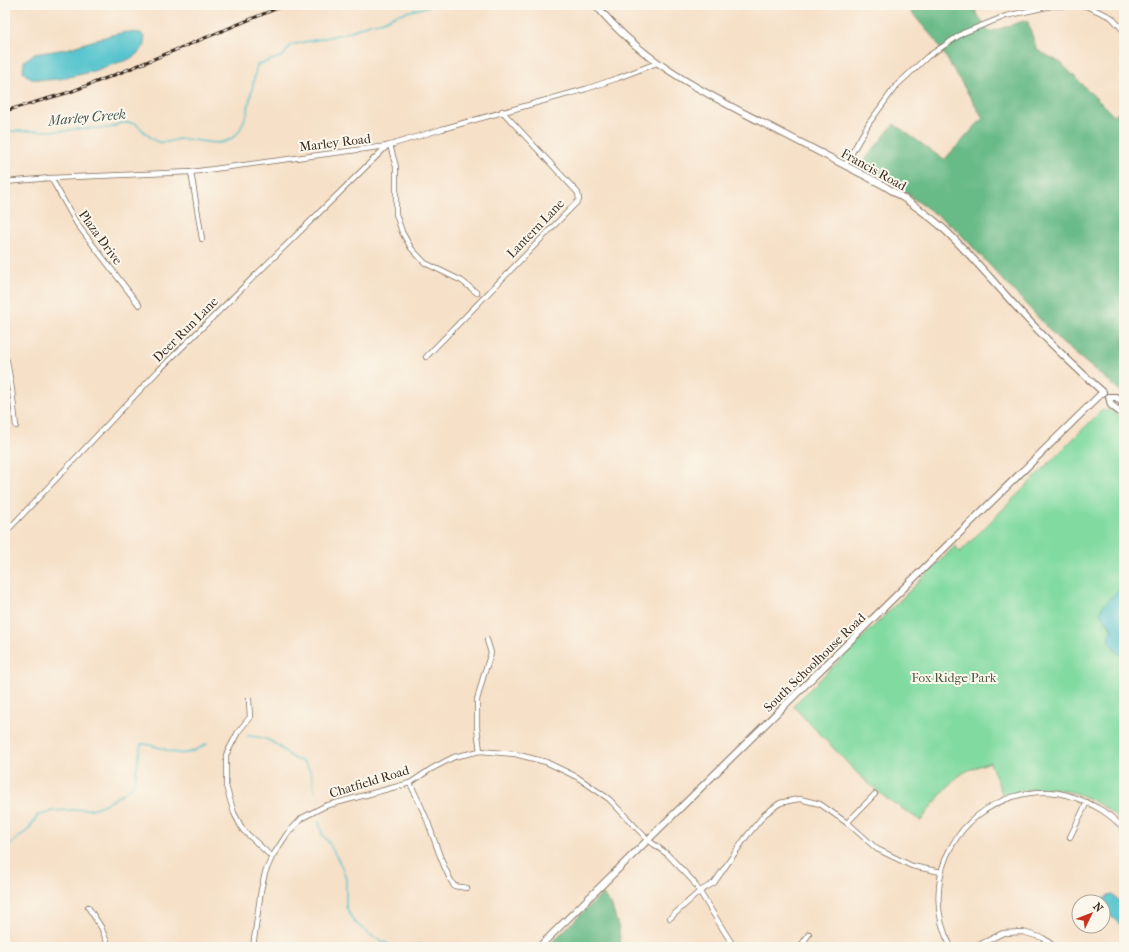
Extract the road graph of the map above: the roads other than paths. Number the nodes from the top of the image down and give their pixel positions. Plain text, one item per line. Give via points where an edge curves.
1 (596, 5) edge
2 (1124, 31) edge
3 (657, 63) junction
4 (502, 112) junction
5 (388, 146) junction
6 (845, 165) junction
7 (191, 172) junction
8 (51, 178) junction
9 (5, 182) edge
10 (202, 239) dead end
11 (477, 293) dead end
12 (138, 305) dead end
13 (426, 356) dead end
14 (5, 358) edge
15 (1103, 392) junction
16 (1109, 397) junction
17 (1124, 404) edge
18 (1124, 415) edge
19 (16, 426) dead end
20 (5, 533) edge
21 (486, 640) dead end
22 (249, 700) dead end
23 (480, 751) junction
24 (410, 783) junction
25 (875, 794) dead end
26 (1088, 802) junction
27 (847, 823) junction
28 (1124, 829) edge
29 (1070, 837) dead end
30 (648, 840) junction
31 (272, 857) junction
32 (941, 872) junction
33 (467, 888) dead end
34 (700, 891) junction
35 (88, 907) dead end
36 (670, 918) dead end
37 (809, 934) dead end
38 (109, 947) edge
39 (253, 947) edge
40 (539, 947) edge
41 (734, 947) edge
42 (800, 947) edge
43 (951, 947) edge
44 (975, 947) edge
45 (1055, 947) edge

1 - 3 street, Francis Road via 630,42
2 - 6 street via 1111,17 1086,6 1051,6 1006,16 963,33 927,57 896,86 869,123
3 - 4 street, Marley Road via 586,89
3 - 6 street, Francis Road via 704,93
4 - 5 street, Marley Road
4 - 13 street, Lantern Lane via 578,193 579,200
5 - 7 street, Marley Road
5 - 11 street via 396,167 396,214 411,248 425,263 462,281
5 - 20 street, Deer Run Lane via 158,371
6 - 15 street, Francis Road via 906,199 946,231 1045,337
7 - 8 street, Marley Road
7 - 10 street
8 - 9 street, Marley Road
8 - 12 street, Plaza Drive via 77,224
14 - 19 street
15 - 16 street, Francis Road
15 - 30 street, South Schoolhouse Road
16 - 17 street, Francis Road via 1116,398
16 - 18 street, Francis Road via 1111,405
21 - 23 street via 491,653 477,700
22 - 31 street via 250,717 238,732 226,755 226,786 234,813 243,830
23 - 24 street, Chatfield Road via 454,757
23 - 30 street, Chatfield Road via 515,754 546,762 577,778 609,799
24 - 31 street, Chatfield Road via 325,806 302,818 287,834
24 - 33 street via 446,873 454,886
25 - 27 street
26 - 28 street
26 - 29 street
26 - 32 street via 1060,793 1032,792 999,802 971,820 963,829 954,841
27 - 32 street via 877,849 912,866
27 - 34 street via 820,804 800,799 780,803 765,814 746,837 714,883
30 - 34 street, Chatfield Road via 667,854
30 - 40 street, South Schoolhouse Road
31 - 39 street, Chatfield Road via 261,890
32 - 43 street via 939,914
34 - 36 street
34 - 41 street, Chatfield Road
35 - 38 street
37 - 42 street
44 - 45 street via 1003,933 1023,932 1044,938

